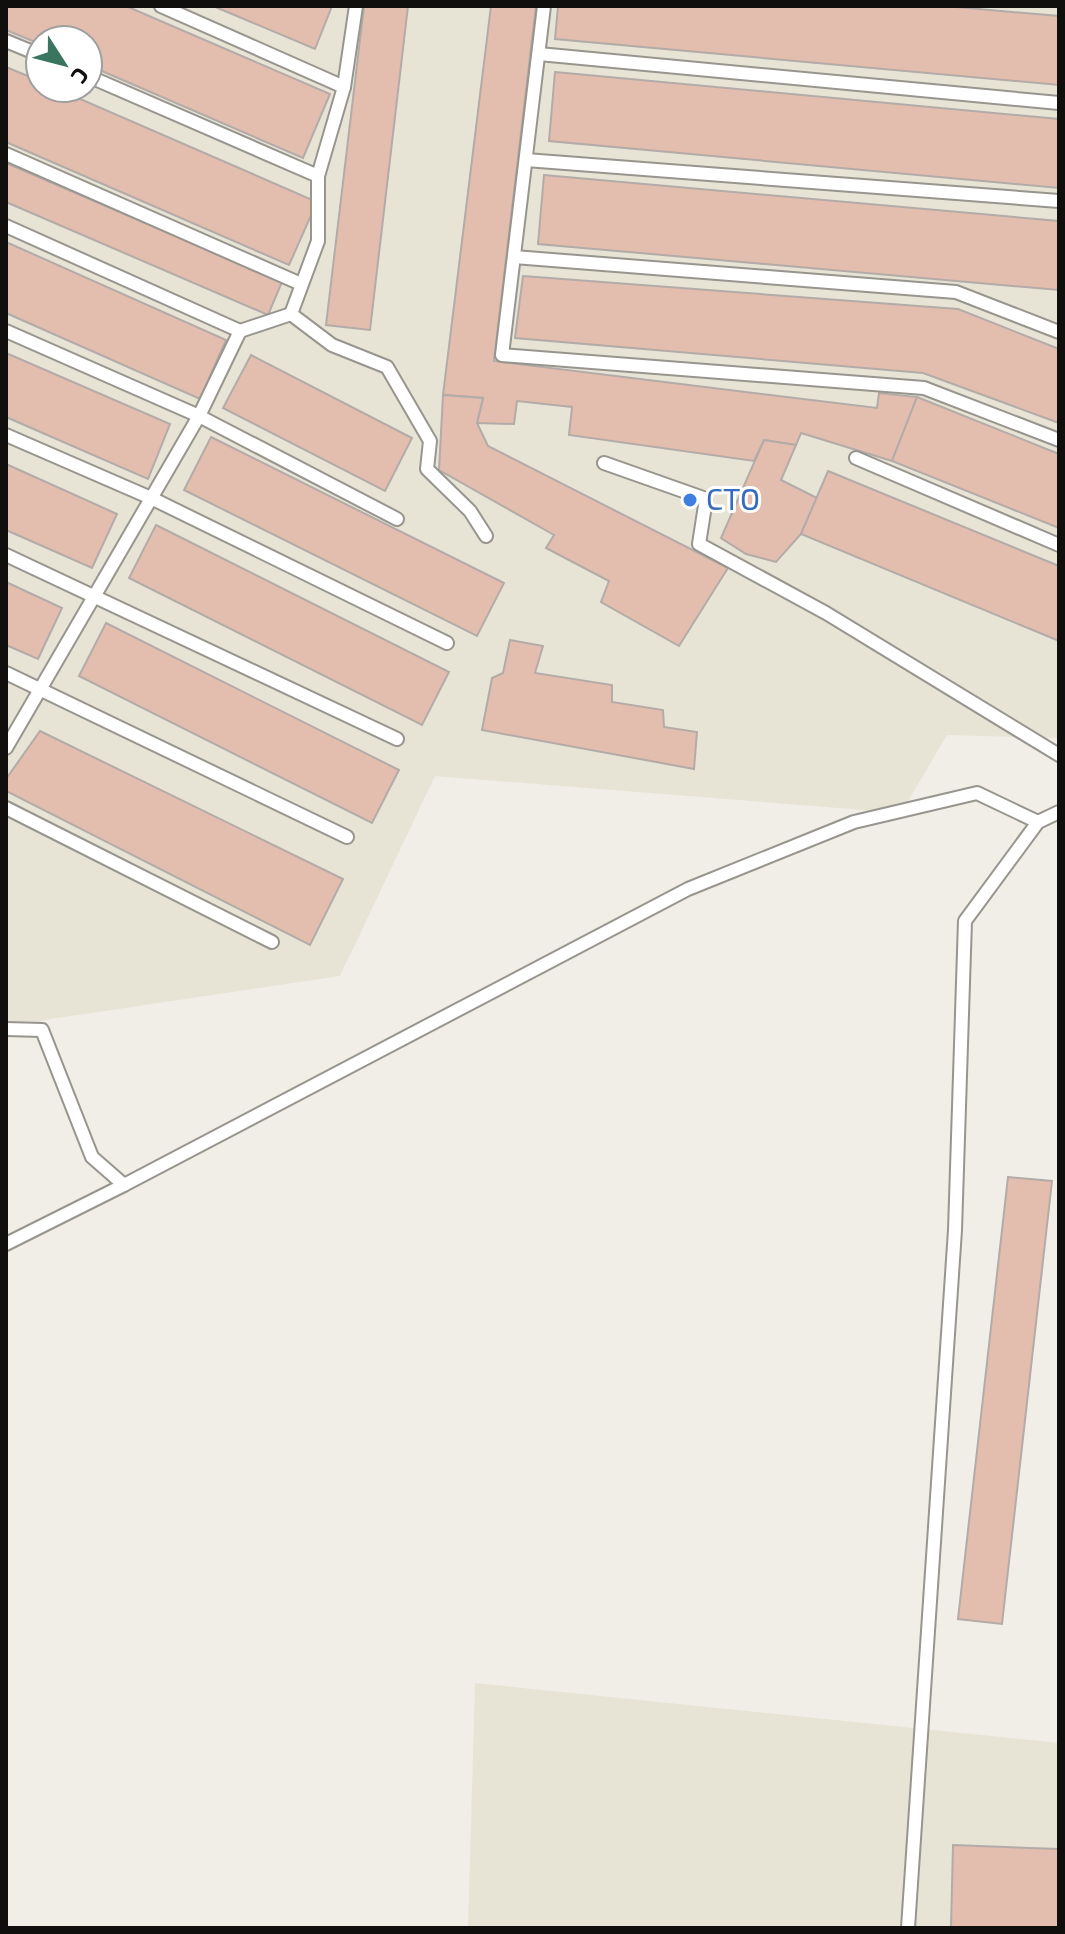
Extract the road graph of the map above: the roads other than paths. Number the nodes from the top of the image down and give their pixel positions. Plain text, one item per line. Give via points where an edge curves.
1 (161, 6) edge
2 (356, 6) edge
3 (544, 6) edge
4 (539, 54) junction
5 (104, 83) edge
6 (344, 87) junction
7 (1059, 103) edge
8 (6, 154) edge
9 (526, 160) junction
10 (318, 176) junction
11 (1059, 201) edge
12 (6, 226) edge
13 (514, 257) junction
14 (301, 284) junction
15 (291, 314) junction
16 (6, 331) edge
17 (240, 331) junction
18 (1059, 332) edge
19 (199, 416) junction
20 (6, 435) edge
21 (1059, 440) edge
22 (856, 458) dead end
23 (604, 463) dead end
24 (151, 498) junction
25 (397, 519) dead end
26 (486, 536) dead end
27 (1059, 545) edge
28 (6, 555) edge
29 (94, 596) junction
30 (447, 643) dead end
31 (6, 673) edge
32 (40, 689) junction
33 (397, 739) dead end
34 (6, 748) edge
35 (1059, 755) edge
36 (6, 808) edge
37 (1059, 812) edge
38 (1038, 822) junction
39 (347, 837) dead end
40 (272, 942) dead end
41 (6, 1029) edge
42 (124, 1185) junction
43 (6, 1244) edge
44 (908, 1928) edge

1 - 6 lane
2 - 6 lane
3 - 4 lane
4 - 7 lane
4 - 9 lane
5 - 10 lane
6 - 10 lane
8 - 14 lane
9 - 11 lane
9 - 13 lane
10 - 14 lane via 318,241
12 - 17 lane
13 - 18 lane via 956,292
13 - 21 lane via 502,355 924,388
14 - 15 lane
15 - 17 lane
15 - 26 lane via 332,345 387,367 430,441 427,469 470,511
16 - 19 lane
17 - 19 lane
19 - 24 lane
19 - 25 lane
20 - 24 lane
22 - 27 lane
23 - 35 lane via 706,499 699,544 826,613
24 - 29 lane
24 - 30 lane
28 - 29 lane
29 - 32 lane
29 - 33 lane
31 - 32 lane
32 - 34 lane
32 - 39 lane
36 - 40 lane
37 - 38 lane
38 - 42 lane via 977,793 854,822 688,889
38 - 44 lane via 965,921 955,1230
41 - 42 lane via 42,1030 92,1157
42 - 43 lane

